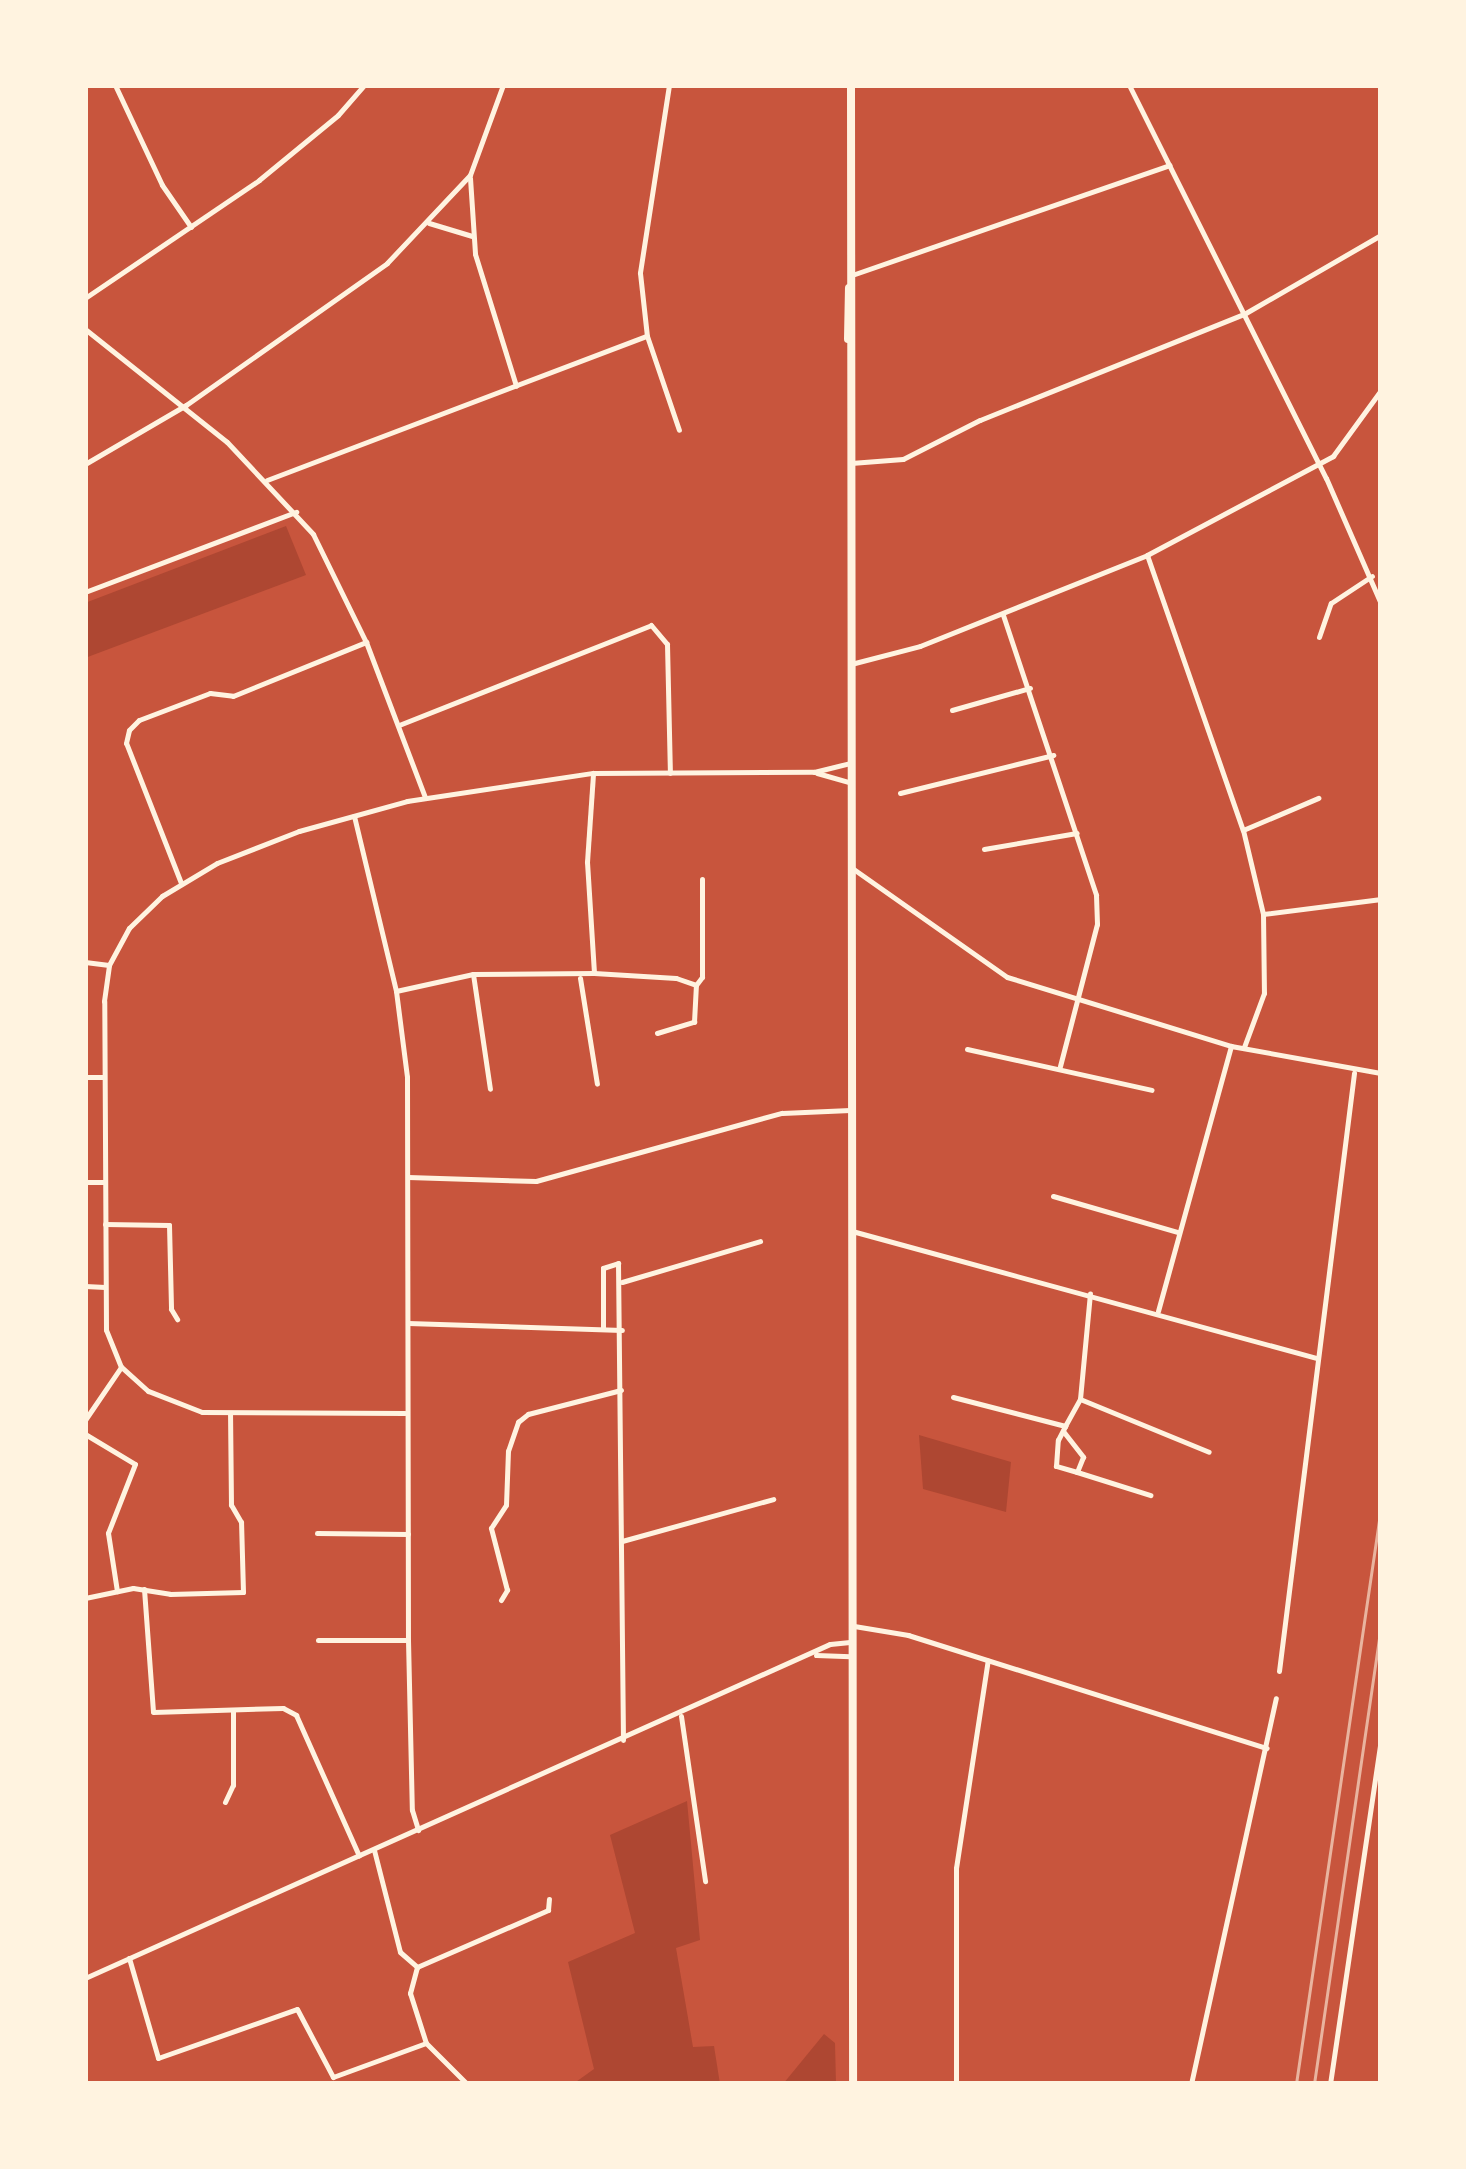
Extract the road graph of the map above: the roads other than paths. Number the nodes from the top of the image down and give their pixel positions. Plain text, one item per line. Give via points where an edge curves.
1 (115, 85) edge
2 (364, 85) edge
3 (503, 85) edge
4 (669, 85) edge
5 (851, 85) edge
6 (1130, 85) edge
7 (1170, 165) junction
8 (470, 176) junction
9 (429, 222) junction
10 (191, 228) junction
11 (472, 236) junction
12 (1381, 236) edge
13 (851, 276) junction
14 (85, 298) edge
15 (1244, 314) junction
16 (85, 328) edge
17 (647, 336) junction
18 (516, 386) junction
19 (1381, 390) edge
20 (186, 405) junction
21 (680, 430) dead end
22 (85, 464) edge
23 (851, 464) junction
24 (1318, 465) junction
25 (267, 480) junction
26 (296, 512) junction
27 (1147, 555) junction
28 (1372, 576) junction
29 (85, 592) edge
30 (1381, 604) edge
31 (1003, 614) junction
32 (1319, 637) dead end
33 (366, 642) junction
34 (851, 664) junction
35 (1030, 688) junction
36 (952, 710) dead end
37 (398, 725) junction
38 (1053, 756) junction
39 (851, 764) junction
40 (814, 772) junction
41 (593, 773) junction
42 (670, 773) junction
43 (851, 784) junction
44 (900, 793) dead end
45 (425, 797) junction
46 (1318, 798) dead end
47 (354, 815) junction
48 (1242, 830) junction
49 (1077, 833) junction
50 (984, 848) dead end
51 (851, 867) junction
52 (702, 879) dead end
53 (182, 883) junction
54 (1381, 900) edge
55 (1264, 914) junction
56 (85, 962) edge
57 (109, 965) junction
58 (594, 973) junction
59 (473, 974) junction
60 (580, 978) junction
61 (696, 986) junction
62 (396, 991) junction
63 (1079, 997) junction
64 (657, 1032) dead end
65 (1231, 1046) junction
66 (1244, 1047) junction
67 (967, 1049) dead end
68 (1060, 1066) junction
69 (1354, 1073) junction
70 (1381, 1074) edge
71 (85, 1076) edge
72 (104, 1076) junction
73 (597, 1084) dead end
74 (490, 1089) dead end
75 (1152, 1090) dead end
76 (850, 1110) junction
77 (408, 1177) junction
78 (85, 1182) edge
79 (104, 1182) junction
80 (1053, 1196) dead end
81 (104, 1224) junction
82 (850, 1231) junction
83 (1178, 1232) junction
84 (760, 1241) dead end
85 (622, 1282) junction
86 (85, 1286) edge
87 (105, 1286) junction
88 (1090, 1293) junction
89 (1158, 1311) junction
90 (177, 1319) dead end
91 (408, 1323) junction
92 (603, 1328) junction
93 (622, 1330) junction
94 (1318, 1358) junction
95 (121, 1366) junction
96 (621, 1390) junction
97 (953, 1397) dead end
98 (1080, 1398) junction
99 (230, 1413) junction
100 (405, 1413) junction
101 (85, 1420) edge
102 (1064, 1429) junction
103 (85, 1434) edge
104 (1209, 1452) dead end
105 (1077, 1472) junction
106 (1150, 1495) dead end
107 (773, 1499) dead end
108 (317, 1533) dead end
109 (408, 1534) junction
110 (620, 1541) junction
111 (144, 1589) junction
112 (117, 1591) junction
113 (85, 1598) edge
114 (501, 1600) dead end
115 (850, 1626) junction
116 (318, 1640) dead end
117 (408, 1640) junction
118 (850, 1642) junction
119 (816, 1656) junction
120 (850, 1656) junction
121 (988, 1660) junction
122 (1279, 1671) dead end
123 (1276, 1698) dead end
124 (232, 1710) junction
125 (680, 1715) junction
126 (1381, 1739) edge
127 (623, 1740) junction
128 (1267, 1748) junction
129 (1377, 1792) edge
130 (225, 1802) dead end
131 (418, 1830) junction
132 (374, 1850) junction
133 (359, 1856) junction
134 (704, 1881) dead end
135 (549, 1899) dead end
136 (130, 1958) junction
137 (416, 1967) junction
138 (85, 1978) edge
139 (426, 2043) junction
140 (466, 2083) edge
141 (853, 2084) edge
142 (956, 2084) edge
143 (1191, 2084) edge
144 (1330, 2084) edge

1 - 10 street
2 - 10 street via 318,132
3 - 8 street
4 - 17 street via 640,273
5 - 13 main road
6 - 7 street
7 - 13 street
7 - 15 street
8 - 9 street
8 - 11 street
9 - 11 street
9 - 20 street via 332,307
10 - 14 street
11 - 18 street
12 - 15 street
13 - 23 main road
15 - 23 street via 980,420 903,460
15 - 24 street
16 - 20 street via 122,364
17 - 18 street
17 - 21 street
18 - 25 street
19 - 24 street
20 - 22 street
20 - 25 street
23 - 34 main road
24 - 27 street
24 - 28 street
25 - 26 street
26 - 29 street
26 - 33 street via 328,556
27 - 31 street
27 - 48 street
28 - 30 street
28 - 32 street via 1331,603
31 - 34 street
31 - 35 street
33 - 37 street
33 - 53 street via 233,696 210,693 139,720 126,743
34 - 39 main road
35 - 36 street
35 - 38 street
37 - 42 street via 651,624 667,644
37 - 45 street
38 - 44 street
38 - 49 street
39 - 40 street
39 - 43 main road
40 - 42 street
40 - 43 street
41 - 42 street
41 - 45 street
41 - 58 street via 587,862
43 - 51 main road
45 - 47 street
46 - 48 street
47 - 53 street via 245,851
47 - 62 street
48 - 55 street
49 - 50 street
49 - 63 street via 1097,924
51 - 63 street via 1006,977
51 - 76 main road
52 - 61 street via 702,977
53 - 57 street via 138,916
54 - 55 street
55 - 66 street via 1264,993
56 - 57 street
57 - 72 street
58 - 60 street
58 - 61 street via 676,978
59 - 60 street
59 - 62 street
59 - 74 street
60 - 73 street
61 - 64 street via 694,1022
62 - 77 street via 407,1077
63 - 65 street
63 - 68 street
65 - 66 street
65 - 83 street
66 - 69 street
67 - 68 street
68 - 75 street
69 - 70 street
69 - 94 street
71 - 72 street
72 - 79 street
76 - 77 street via 782,1112 536,1181
76 - 82 main road
77 - 91 street
78 - 79 street
79 - 81 street
80 - 83 street
81 - 87 street
81 - 90 street via 169,1225 171,1309
82 - 88 street
82 - 115 main road
83 - 89 street
84 - 85 street
85 - 92 street via 618,1263 604,1268
85 - 93 street
86 - 87 street
87 - 95 street via 109,1342
88 - 89 street
88 - 98 street
89 - 94 street
91 - 92 street
91 - 100 street
92 - 93 street
93 - 96 street
94 - 122 street
95 - 99 street via 164,1399
95 - 101 street
96 - 110 street
96 - 114 street via 518,1422 508,1451 506,1505 491,1528 507,1590
97 - 102 street
98 - 102 street
98 - 104 street
99 - 100 street
99 - 111 street via 242,1592
100 - 109 street
102 - 105 street via 1083,1457
102 - 105 street via 1056,1466
103 - 112 street via 135,1464 108,1534
105 - 106 street
107 - 110 street
108 - 109 street
109 - 117 street
110 - 127 street
111 - 112 street
111 - 124 street via 153,1712
112 - 113 street
115 - 118 main road
115 - 121 street via 873,1626
116 - 117 street
117 - 131 street
118 - 119 street via 830,1644
118 - 120 main road
119 - 120 street
119 - 125 street
120 - 141 main road
121 - 128 street
121 - 142 street via 956,1868
123 - 128 street
124 - 130 street via 233,1785
124 - 133 street via 283,1708 296,1715
125 - 127 street
125 - 134 street
126 - 129 street
127 - 131 street
128 - 143 street
129 - 144 street
131 - 132 street
132 - 133 street
132 - 137 street via 400,1952
133 - 136 street
135 - 137 street via 548,1910
136 - 138 street
136 - 139 street via 158,2058 297,2010 332,2077
137 - 139 street via 410,1992
139 - 140 street

